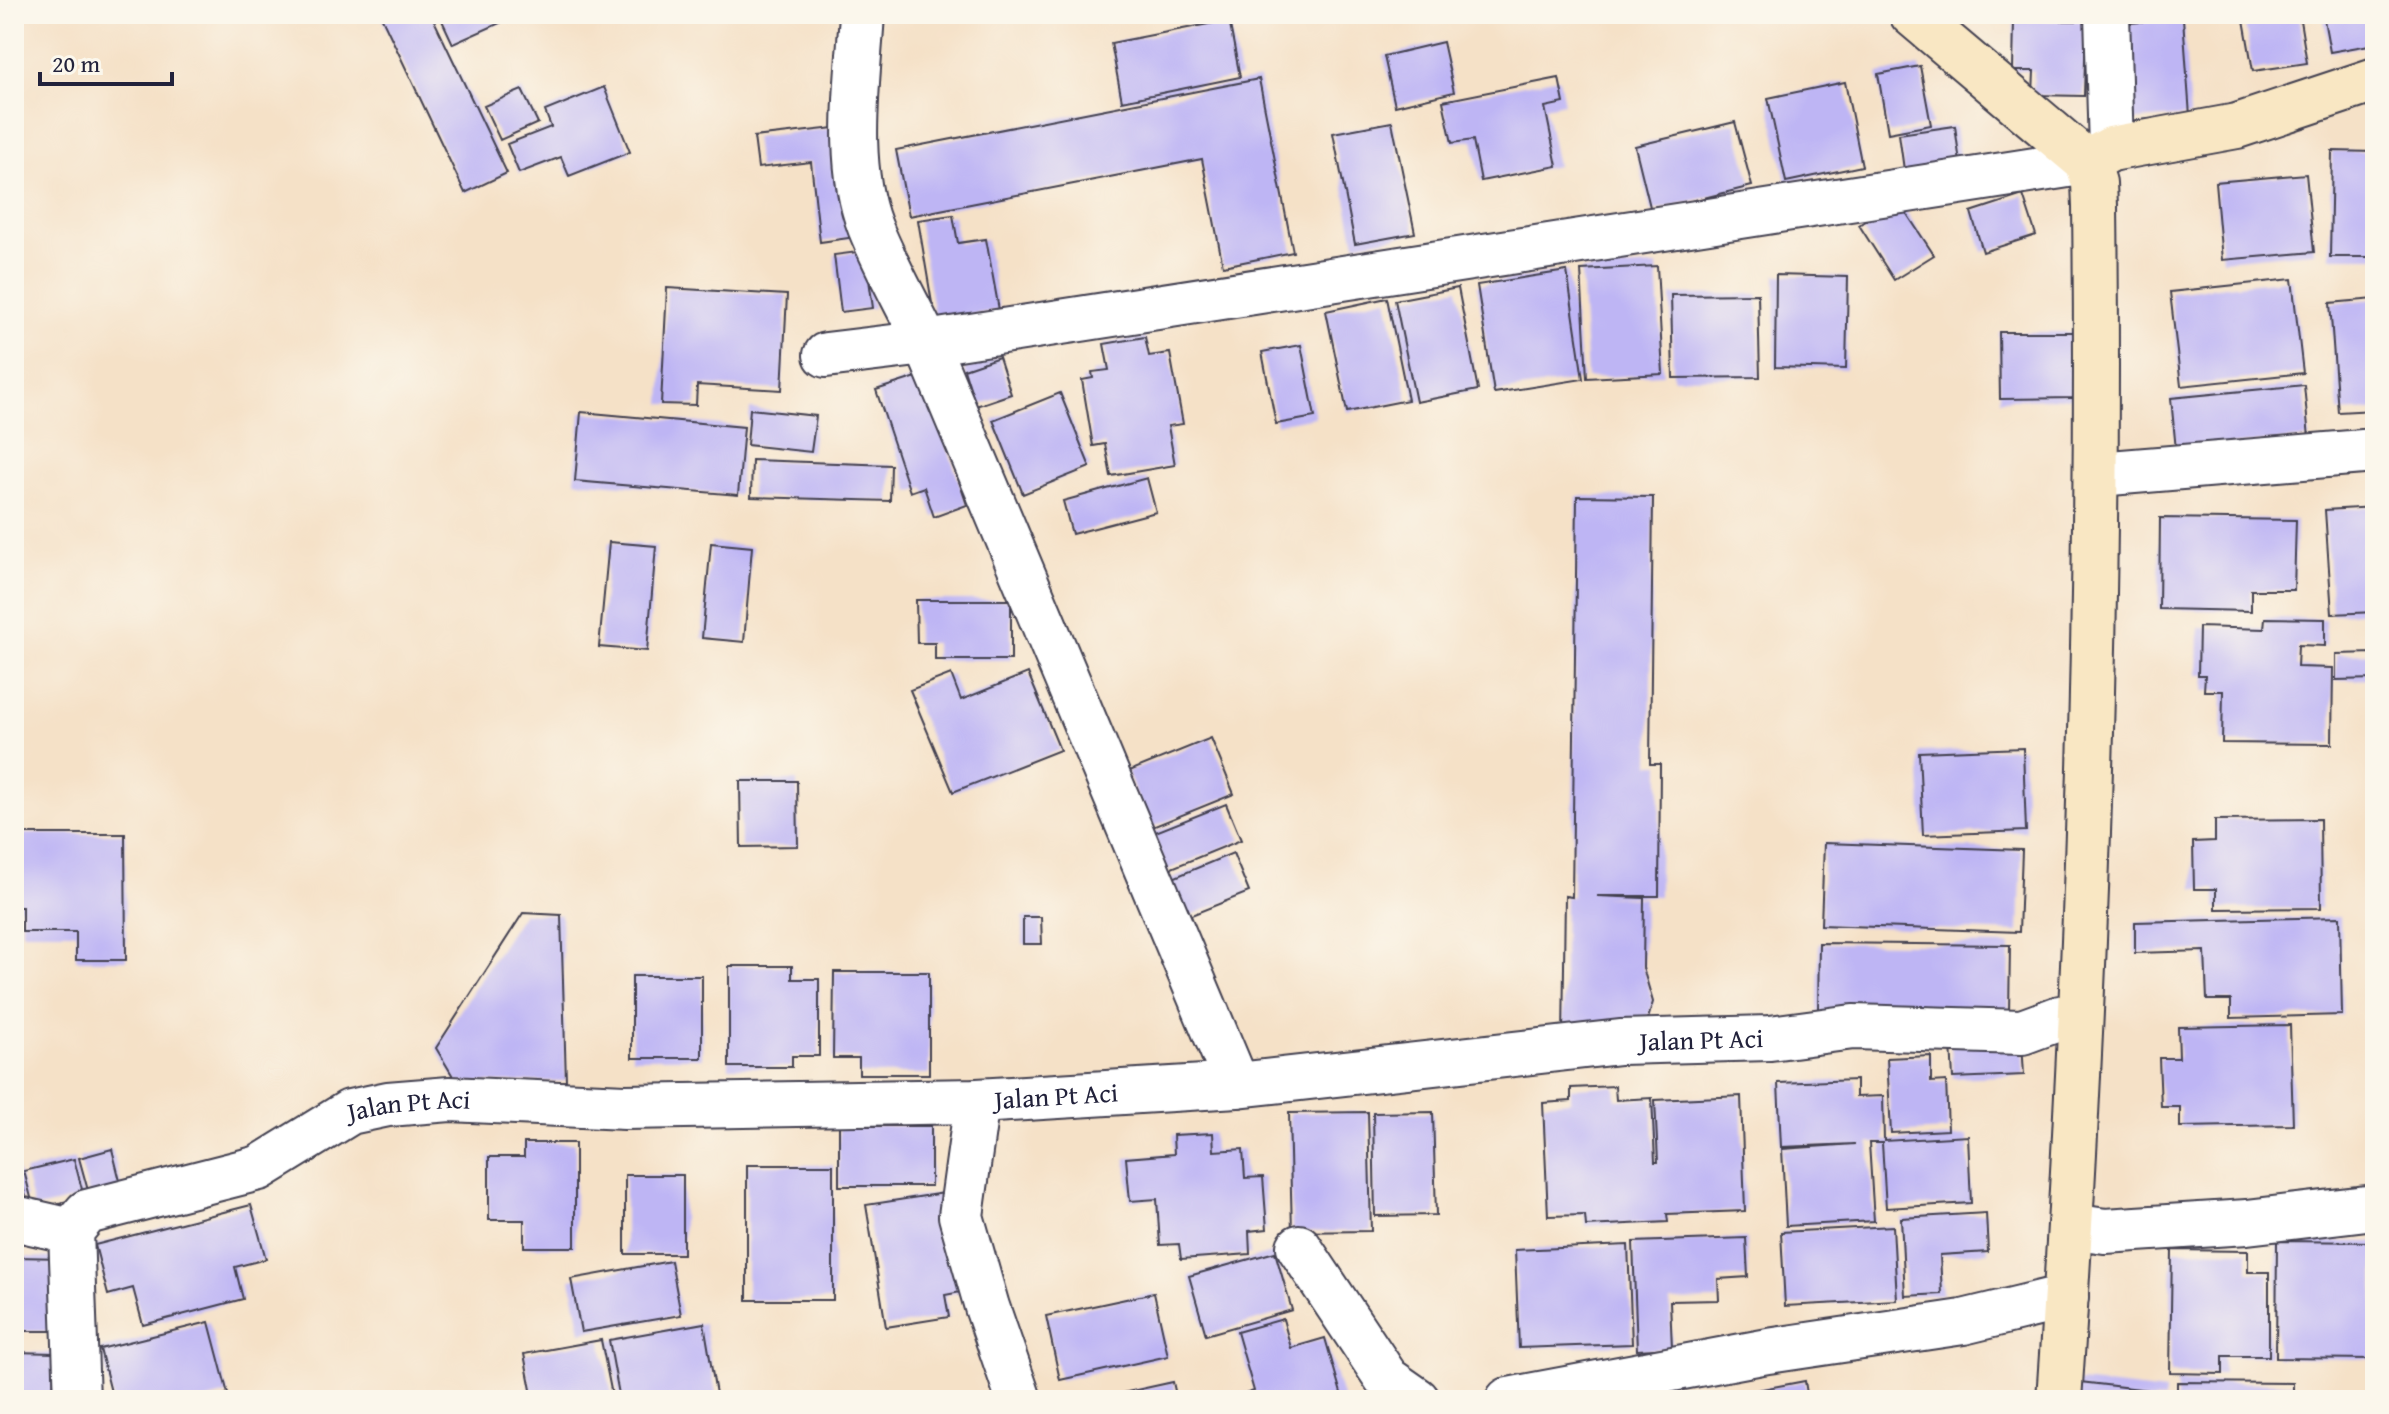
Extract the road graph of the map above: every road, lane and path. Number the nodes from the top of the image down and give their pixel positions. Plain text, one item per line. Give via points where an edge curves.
1 (862, 14) edge
2 (1912, 14) edge
3 (2107, 14) edge
4 (2375, 80) edge
5 (2064, 163) junction
6 (926, 343) junction
7 (826, 355) dead end
8 (2375, 451) edge
9 (2098, 474) junction
10 (2054, 1025) junction
11 (1237, 1085) junction
12 (977, 1101) junction
13 (2375, 1207) edge
14 (14, 1218) edge
15 (2071, 1226) junction
16 (72, 1238) junction
17 (1299, 1247) dead end
18 (2066, 1297) junction
19 (77, 1400) edge
20 (1019, 1400) edge
21 (1417, 1400) edge
22 (1508, 1400) edge
23 (2059, 1400) edge

1 - 6 street via 859,180 870,226
2 - 5 street
3 - 5 street
4 - 5 street via 2237,126
5 - 6 street
5 - 9 street via 2094,183
6 - 7 street
6 - 11 street
8 - 9 street
9 - 10 street
10 - 11 street, Jalan Pt Aci via 1853,1027 1770,1038 1620,1042
10 - 15 street
11 - 12 street, Jalan Pt Aci
12 - 16 street, Jalan Pt Aci via 625,1107 450,1099 388,1104 350,1112 259,1168 87,1212
12 - 20 street via 961,1216
13 - 15 street via 2105,1231
14 - 16 street
15 - 18 street
16 - 19 street
17 - 21 street via 1387,1379
18 - 22 street via 1963,1322 1768,1351
18 - 23 street

